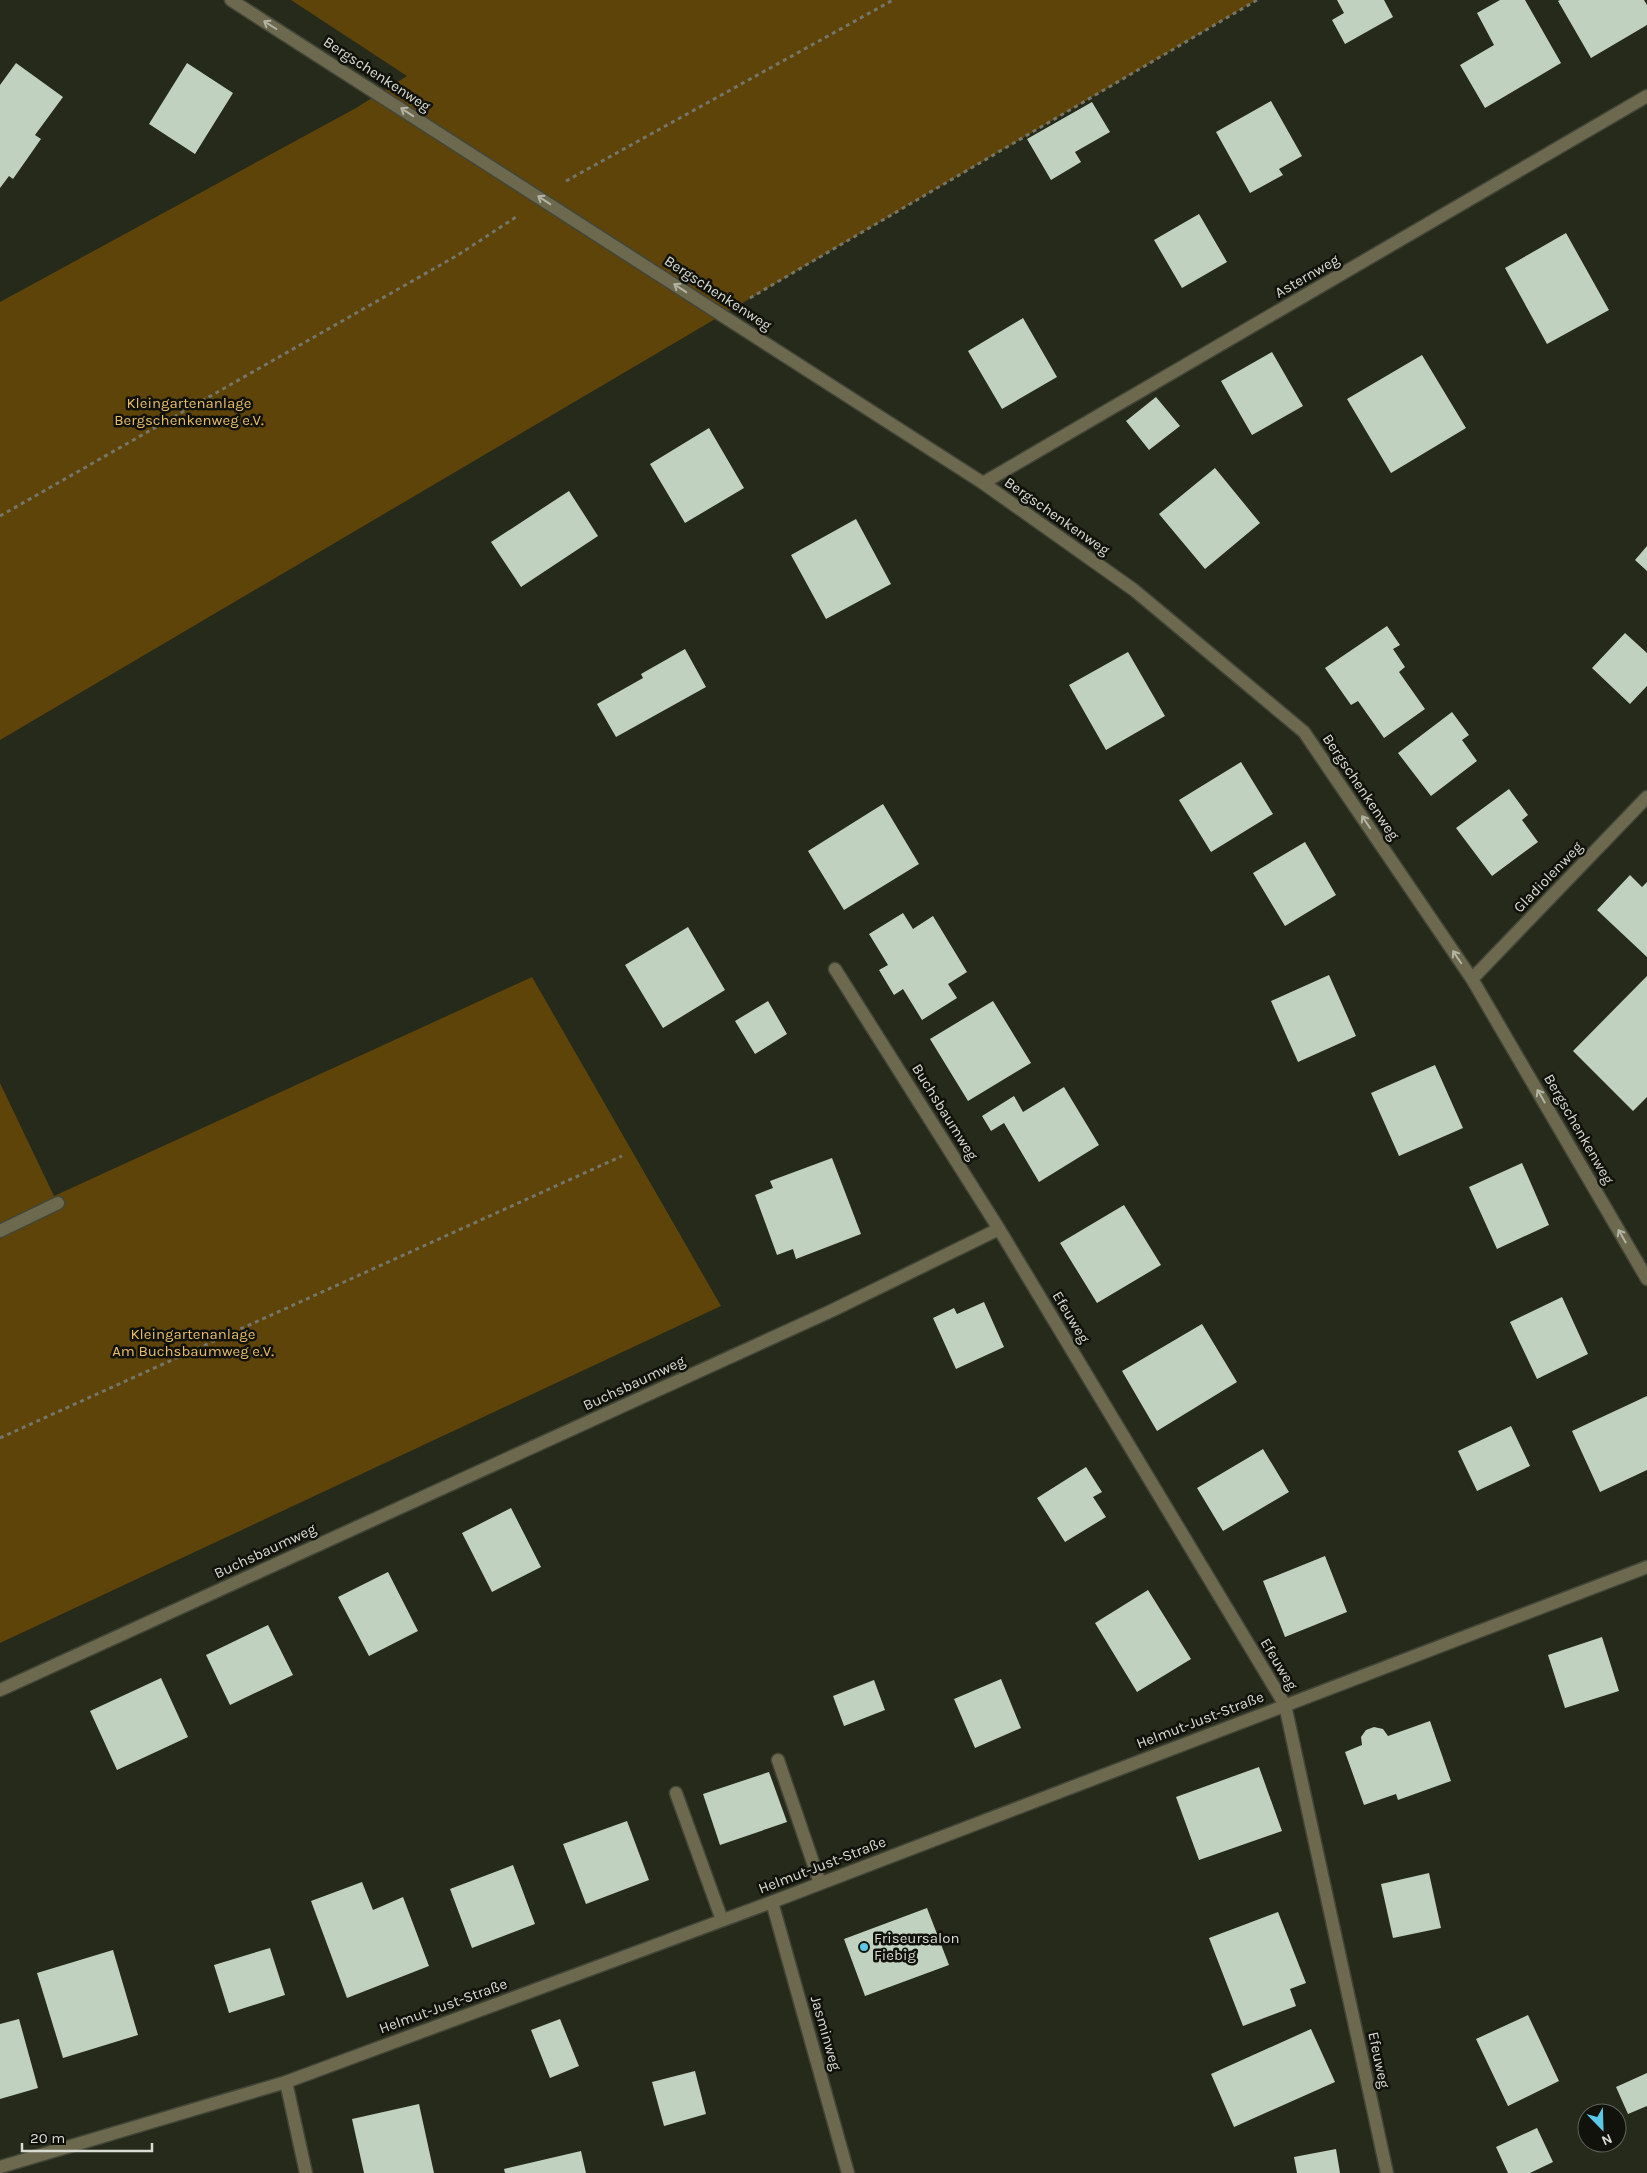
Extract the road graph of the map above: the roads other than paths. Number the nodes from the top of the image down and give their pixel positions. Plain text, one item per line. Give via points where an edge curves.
1 (230, 0) edge
2 (1647, 96) edge
3 (983, 483) junction
4 (1647, 797) edge
5 (835, 969) dead end
6 (1472, 979) junction
7 (58, 1203) dead end
8 (999, 1229) junction
9 (0, 1230) edge
10 (1647, 1279) edge
11 (1647, 1567) edge
12 (0, 1690) edge
13 (1284, 1705) junction
14 (778, 1760) dead end
15 (676, 1793) dead end
16 (820, 1883) junction
17 (772, 1902) junction
18 (722, 1920) junction
19 (286, 2082) junction
20 (0, 2167) edge
21 (306, 2173) edge
22 (848, 2173) edge
23 (1387, 2173) edge

3 -> 1 street, Bergschenkenweg
2 - 3 street, Asternweg
6 -> 3 street, Bergschenkenweg via 1304,732 1134,590
4 - 6 street, Gladiolenweg
5 - 8 street, Buchsbaumweg
10 -> 6 street, Bergschenkenweg
7 - 9 street
8 - 12 street, Buchsbaumweg via 831,1311
8 - 13 street, Efeuweg
11 - 13 street, Helmut-Just-Straße
13 - 16 street, Helmut-Just-Straße
13 - 23 street, Efeuweg
14 - 16 street
15 - 18 street
16 - 17 street, Helmut-Just-Straße
17 - 18 street, Helmut-Just-Straße
17 - 22 street, Jasminweg
18 - 19 street, Helmut-Just-Straße
19 - 20 street, Helmut-Just-Straße
19 - 21 street

